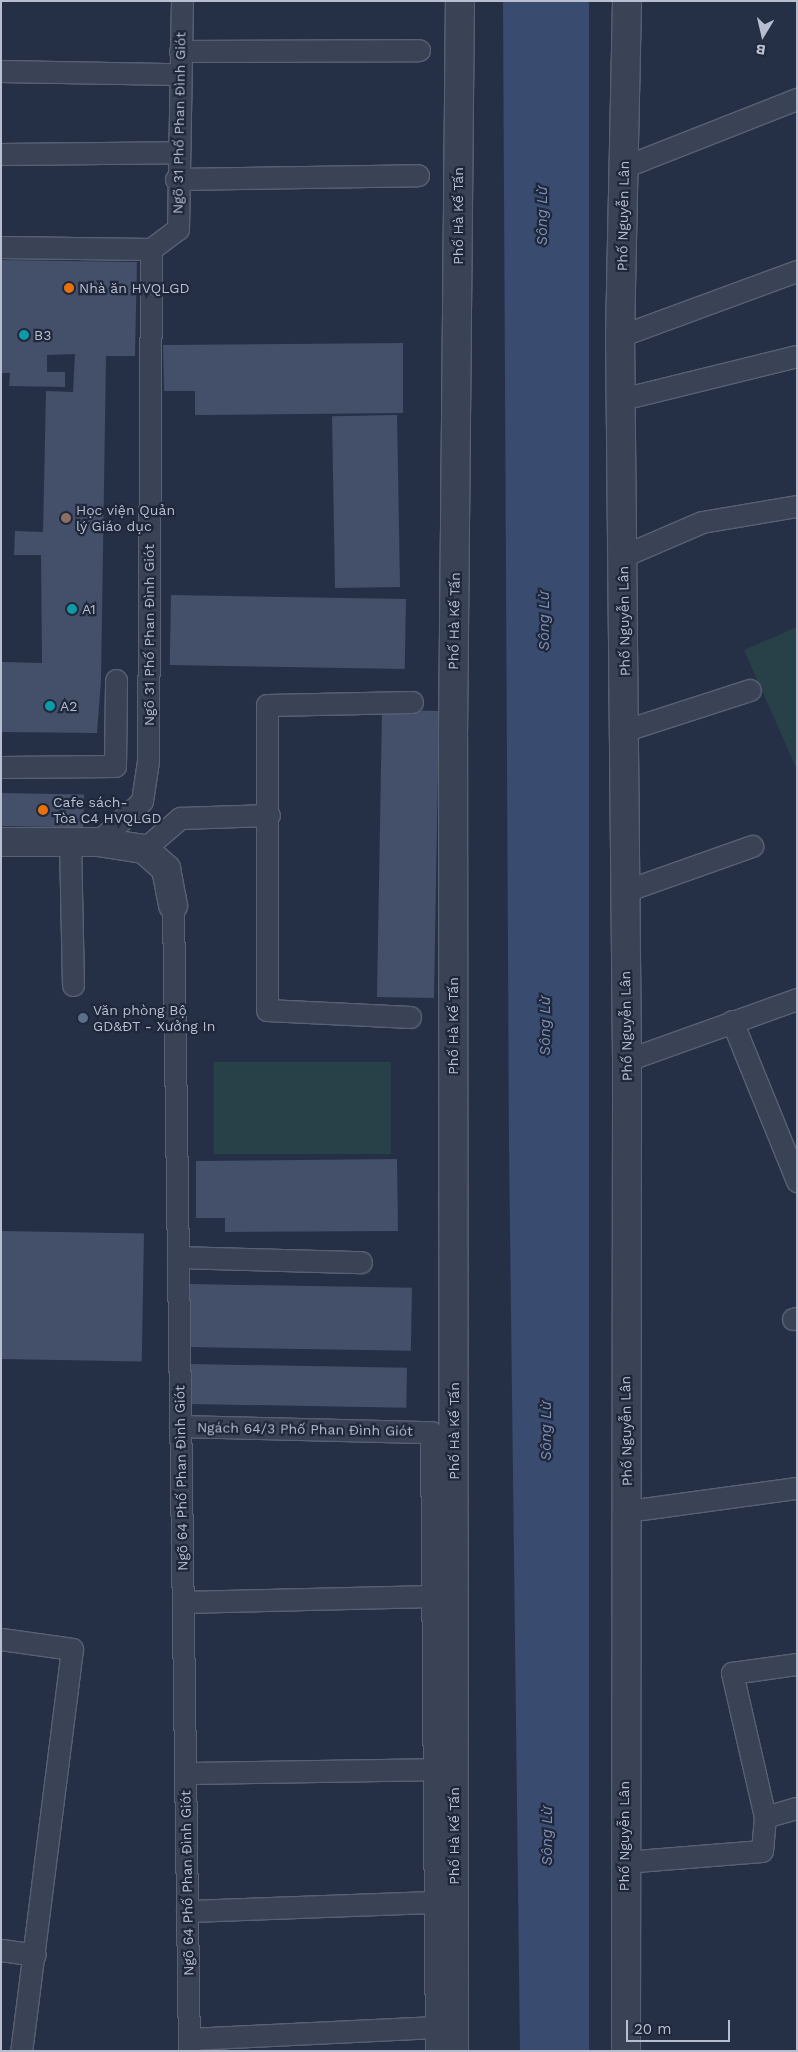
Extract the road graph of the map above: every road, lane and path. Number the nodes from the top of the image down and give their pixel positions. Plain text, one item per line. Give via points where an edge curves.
1 (182, 1) edge
2 (460, 1) edge
3 (626, 1) edge
4 (180, 50) junction
5 (419, 50) dead end
6 (1, 72) edge
7 (180, 74) junction
8 (797, 99) edge
9 (178, 152) junction
10 (1, 154) edge
11 (624, 167) junction
12 (418, 175) dead end
13 (176, 179) junction
14 (1, 246) edge
15 (151, 249) junction
16 (797, 271) edge
17 (620, 336) junction
18 (797, 356) edge
19 (622, 398) junction
20 (797, 506) edge
21 (623, 556) junction
22 (116, 680) dead end
23 (750, 690) dead end
24 (412, 702) dead end
25 (626, 730) junction
26 (1, 767) edge
27 (270, 815) junction
28 (1, 842) edge
29 (70, 842) junction
30 (98, 842) junction
31 (752, 846) dead end
32 (144, 849) junction
33 (625, 890) junction
34 (172, 905) joint
35 (73, 985) dead end
36 (797, 1000) edge
37 (410, 1017) dead end
38 (732, 1020) junction
39 (628, 1060) junction
40 (797, 1181) edge
41 (178, 1257) junction
42 (361, 1262) dead end
43 (180, 1426) junction
44 (431, 1432) joint
45 (797, 1488) edge
46 (628, 1511) junction
47 (432, 1596) junction
48 (183, 1602) junction
49 (1, 1639) edge
50 (797, 1664) edge
51 (434, 1769) junction
52 (185, 1773) junction
53 (797, 1808) edge
54 (765, 1817) junction
55 (624, 1862) junction
56 (434, 1902) junction
57 (187, 1911) junction
58 (1, 1950) edge
59 (35, 1955) junction
60 (436, 2027) junction
61 (189, 2045) edge
62 (21, 2051) edge
63 (436, 2051) edge
64 (454, 2051) edge
65 (626, 2051) edge

1 - 4 lane, Ngõ 31 Phố Phan Đình Giót
2 - 64 street, Phố Hà Kế Tấn via 453,737
3 - 11 street, Phố Nguyễn Lân
4 - 5 lane
4 - 7 lane, Ngõ 31 Phố Phan Đình Giót
6 - 7 lane
7 - 9 lane, Ngõ 31 Phố Phan Đình Giót
8 - 11 lane
9 - 10 lane
9 - 13 lane, Ngõ 31 Phố Phan Đình Giót
11 - 17 street, Phố Nguyễn Lân
12 - 13 lane
13 - 15 lane, Ngõ 31 Phố Phan Đình Giót via 178,228
14 - 15 lane
15 - 30 lane, Ngõ 31 Phố Phan Đình Giót via 148,761 142,800
16 - 17 lane
17 - 19 street, Phố Nguyễn Lân
18 - 19 lane
19 - 21 street, Phố Nguyễn Lân
20 - 21 lane via 702,522
21 - 25 street, Phố Nguyễn Lân
22 - 26 lane via 115,766
23 - 25 lane
24 - 27 lane via 267,705
25 - 33 street, Phố Nguyễn Lân
27 - 32 lane via 180,818
27 - 37 lane via 267,1010
28 - 29 street
29 - 30 street
29 - 35 lane
30 - 32 street
31 - 33 lane
32 - 34 street via 166,868
33 - 39 street, Phố Nguyễn Lân
34 - 41 lane, Ngõ 64 Phố Phan Đình Giót
36 - 38 lane
38 - 39 lane
38 - 40 lane
39 - 46 street, Phố Nguyễn Lân via 625,1388
41 - 42 lane
41 - 43 lane, Ngõ 64 Phố Phan Đình Giót
43 - 44 lane, Ngách 64/3 Phố Phan Đình Giót
43 - 48 lane, Ngõ 64 Phố Phan Đình Giót
44 - 47 lane, Phố Hà Kế Tấn
45 - 46 lane
46 - 55 street, Phố Nguyễn Lân
47 - 48 lane
47 - 51 lane, Phố Hà Kế Tấn
48 - 52 lane, Ngõ 64 Phố Phan Đình Giót
49 - 59 lane via 72,1649
50 - 54 lane via 732,1673
51 - 52 lane
51 - 56 lane, Phố Hà Kế Tấn
52 - 57 lane, Ngõ 64 Phố Phan Đình Giót
53 - 54 lane
54 - 55 lane via 762,1851
55 - 65 street, Phố Nguyễn Lân
56 - 57 lane
56 - 60 lane, Phố Hà Kế Tấn
57 - 61 lane, Ngõ 64 Phố Phan Đình Giót
58 - 59 lane
59 - 62 lane
60 - 61 lane
60 - 63 lane, Phố Hà Kế Tấn

